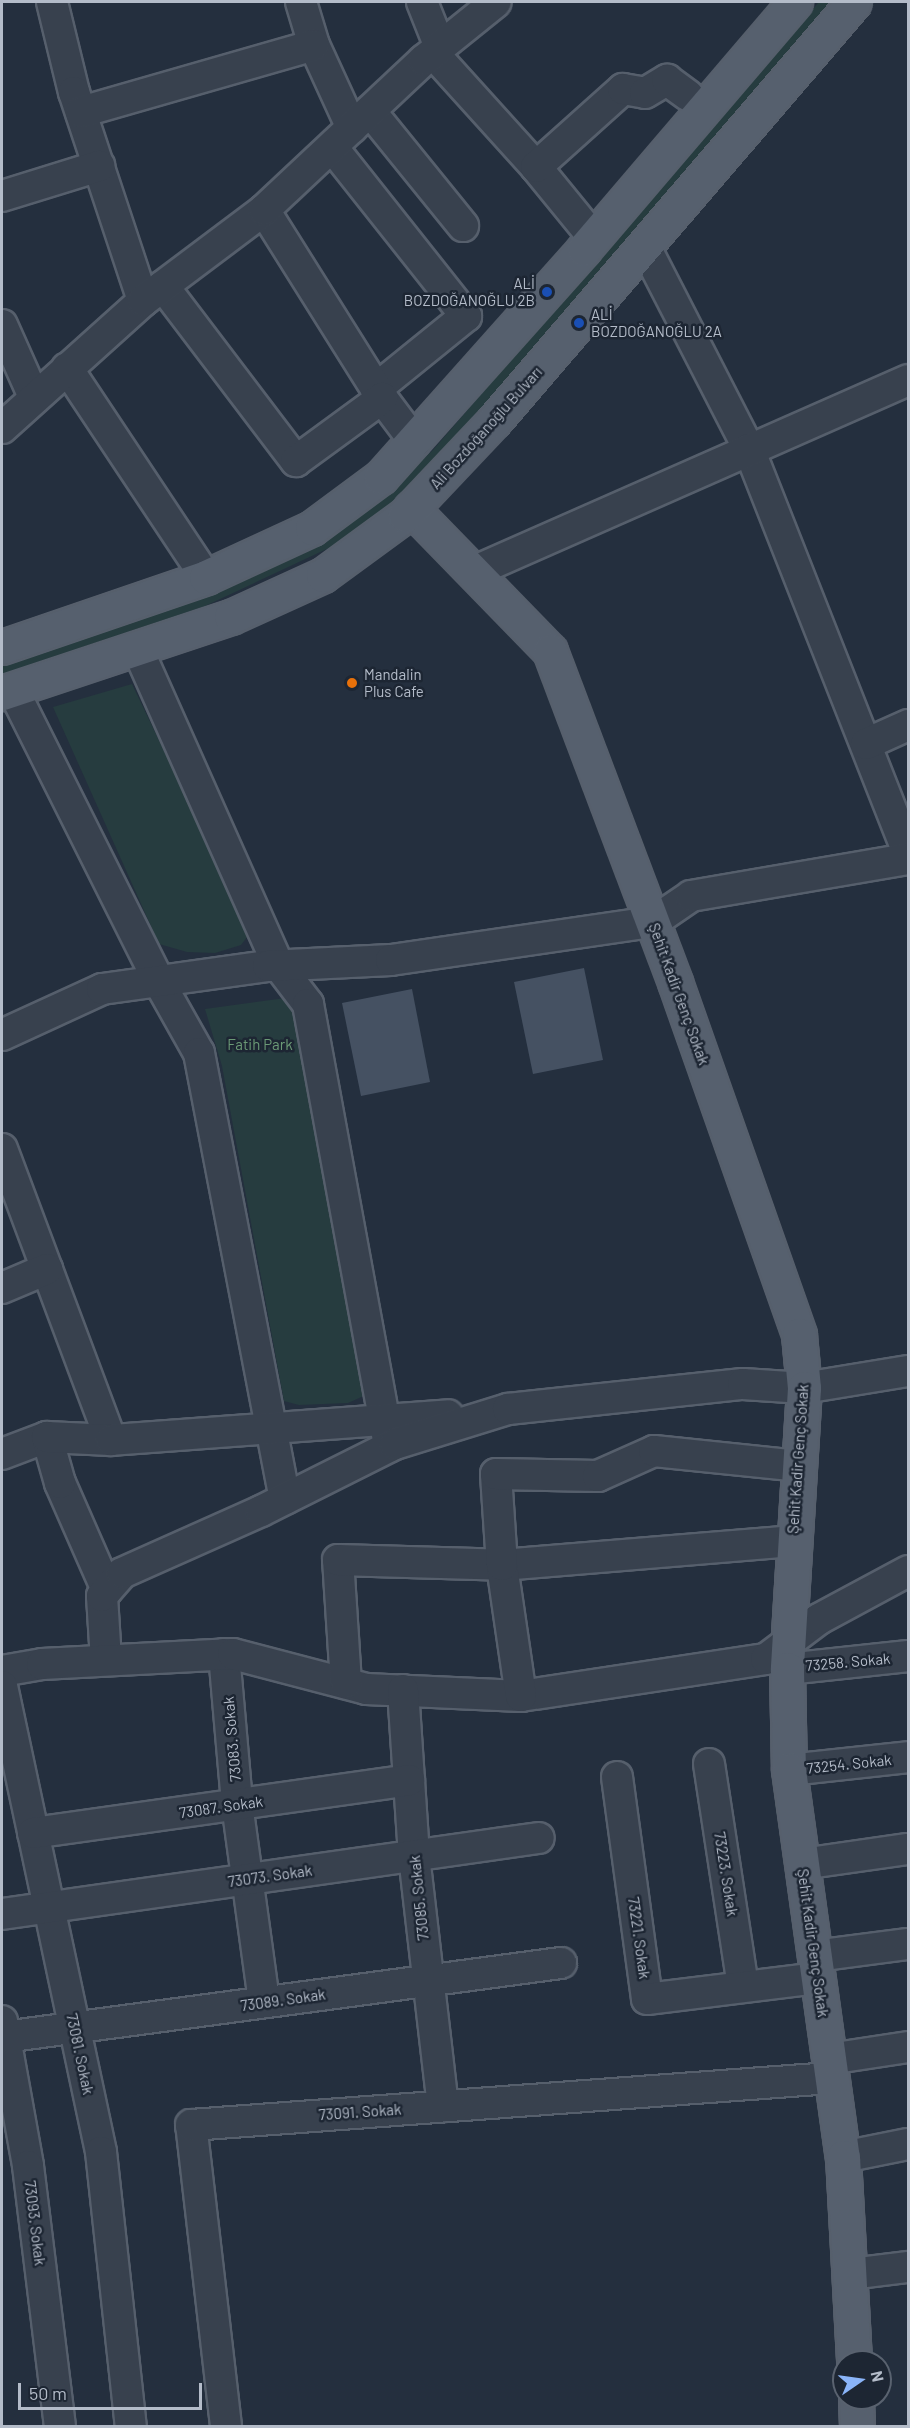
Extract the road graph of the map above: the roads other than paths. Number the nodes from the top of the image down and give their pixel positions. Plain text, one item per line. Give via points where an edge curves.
1 (52, 2) edge
2 (301, 2) edge
3 (422, 2) edge
4 (496, 2) edge
5 (795, 2) edge
6 (854, 2) edge
7 (314, 45) junction
8 (437, 50) junction
9 (688, 95) dead end
10 (81, 112) junction
11 (351, 129) junction
12 (99, 166) junction
13 (536, 167) junction
14 (2, 196) edge
15 (264, 210) junction
16 (463, 226) dead end
17 (594, 238) junction
18 (645, 247) junction
19 (153, 293) junction
20 (2, 325) edge
21 (67, 368) junction
22 (909, 380) edge
23 (379, 394) junction
24 (34, 397) junction
25 (2, 428) edge
26 (415, 442) junction
27 (749, 449) junction
28 (411, 508) junction
29 (473, 572) junction
30 (206, 577) junction
31 (3, 639) edge
32 (138, 650) junction
33 (7, 692) edge
34 (909, 725) edge
35 (866, 744) junction
36 (909, 853) edge
37 (909, 859) edge
38 (653, 922) junction
39 (279, 966) junction
40 (159, 982) junction
41 (2, 1035) edge
42 (2, 1149) edge
43 (47, 1269) junction
44 (2, 1288) edge
45 (909, 1371) edge
46 (804, 1389) junction
47 (271, 1428) junction
48 (386, 1433) junction
49 (47, 1437) junction
50 (111, 1440) junction
51 (2, 1454) edge
52 (798, 1466) junction
53 (285, 1499) junction
54 (792, 1541) junction
55 (502, 1565) junction
56 (909, 1570) edge
57 (107, 1590) junction
58 (224, 1654) junction
59 (909, 1656) edge
60 (787, 1657) junction
61 (106, 1660) junction
62 (2, 1671) edge
63 (346, 1683) junction
64 (2, 1686) edge
65 (402, 1690) junction
66 (521, 1696) junction
67 (909, 1757) edge
68 (709, 1764) dead end
69 (789, 1770) junction
70 (617, 1777) dead end
71 (409, 1780) junction
72 (237, 1804) junction
73 (33, 1833) junction
74 (539, 1838) dead end
75 (909, 1850) edge
76 (414, 1856) junction
77 (802, 1864) junction
78 (246, 1880) junction
79 (48, 1908) junction
80 (2, 1914) edge
81 (909, 1944) edge
82 (561, 1964) dead end
83 (817, 1967) junction
84 (428, 1981) junction
85 (743, 1985) junction
86 (264, 2002) junction
87 (74, 2027) junction
88 (3, 2029) edge
89 (909, 2047) edge
90 (830, 2069) junction
91 (442, 2106) junction
92 (909, 2144) edge
93 (843, 2157) junction
94 (909, 2267) edge
95 (850, 2274) junction
96 (853, 2350) edge
97 (856, 2410) edge
98 (60, 2427) edge
99 (131, 2427) edge
100 (226, 2427) edge
101 (857, 2427) edge

1 - 10 street
2 - 7 street
3 - 8 street
4 - 8 street
5 - 17 main road
6 - 18 main road, Ali Bozdoğanoğlu Bulvarı
7 - 10 street
7 - 11 street
8 - 11 street
8 - 13 street
9 - 13 street via 667,80 645,93 623,89
10 - 12 street
11 - 15 street
11 - 16 street
11 - 23 street via 466,316
12 - 14 street
12 - 19 street
13 - 17 street
15 - 19 street
15 - 23 street
17 - 26 main road
18 - 27 street
18 - 28 main road, Ali Bozdoğanoğlu Bulvarı via 494,422
19 - 21 street
19 - 23 street via 296,461
20 - 24 street
21 - 24 street
21 - 30 street
22 - 27 street
23 - 26 street
24 - 25 street
26 - 30 main road via 381,477 312,528
27 - 29 street
27 - 35 street
28 - 29 main road, Şehit Kadir Genç Sokak
28 - 32 main road, Ali Bozdoğanoğlu Bulvarı via 323,575 231,616
29 - 38 main road, Şehit Kadir Genç Sokak via 550,651
30 - 31 main road
32 - 33 main road, Ali Bozdoğanoğlu Bulvarı
32 - 39 street
33 - 40 street
34 - 35 street
35 - 36 street
37 - 38 street via 691,896
38 - 39 street via 391,960
38 - 46 main road, Şehit Kadir Genç Sokak via 799,1335
39 - 40 street
39 - 48 street via 308,1004
40 - 41 street via 102,989
40 - 47 street via 199,1053
42 - 43 street
43 - 44 street
43 - 50 street
45 - 46 street
46 - 48 street via 743,1384 503,1410
46 - 52 main road, Şehit Kadir Genç Sokak
47 - 48 street
47 - 50 street
47 - 53 street
48 - 53 street
49 - 50 street
49 - 51 street
49 - 57 street via 60,1483
52 - 54 main road, Şehit Kadir Genç Sokak
52 - 55 street via 654,1451 598,1476 496,1474
53 - 57 street via 122,1572
54 - 55 street
54 - 60 main road, Şehit Kadir Genç Sokak
55 - 63 street via 338,1560
55 - 66 street
56 - 60 street via 819,1619
57 - 61 street via 102,1596 101,1615
58 - 61 street
58 - 63 street
58 - 72 street, 73083. Sokak
59 - 60 street, 73258. Sokak
60 - 66 street
60 - 69 main road, Şehit Kadir Genç Sokak
61 - 62 street
63 - 65 street
64 - 73 street, 73081. Sokak
65 - 66 street
65 - 71 street, 73085. Sokak
67 - 69 street, 73254. Sokak
68 - 85 street, 73223. Sokak
69 - 77 main road, Şehit Kadir Genç Sokak
70 - 85 street, 73221. Sokak via 647,1999
71 - 72 street, 73087. Sokak
71 - 76 street, 73085. Sokak
72 - 73 street, 73087. Sokak
72 - 78 street, 73083. Sokak
73 - 79 street, 73081. Sokak
74 - 76 street, 73073. Sokak
75 - 77 street
76 - 78 street, 73073. Sokak
76 - 84 street, 73085. Sokak
77 - 83 main road, Şehit Kadir Genç Sokak
78 - 79 street, 73073. Sokak
78 - 86 street, 73083. Sokak
79 - 80 street, 73073. Sokak
79 - 87 street, 73081. Sokak
81 - 83 street, 73221. Sokak
82 - 84 street, 73089. Sokak
83 - 85 street, 73221. Sokak
83 - 90 main road, Şehit Kadir Genç Sokak
84 - 86 street, 73089. Sokak
84 - 91 street, 73085. Sokak
86 - 87 street, 73089. Sokak
87 - 88 street, 73089. Sokak
87 - 99 street, 73081. Sokak via 100,2152
88 - 98 street, 73093. Sokak via 28,2166
89 - 90 street, 73091. Sokak
90 - 91 street, 73091. Sokak
90 - 93 main road, Şehit Kadir Genç Sokak
91 - 100 street, 73091. Sokak via 190,2126
92 - 93 street
93 - 95 main road, Şehit Kadir Genç Sokak
94 - 95 street
95 - 96 main road, Şehit Kadir Genç Sokak
97 - 101 main road

